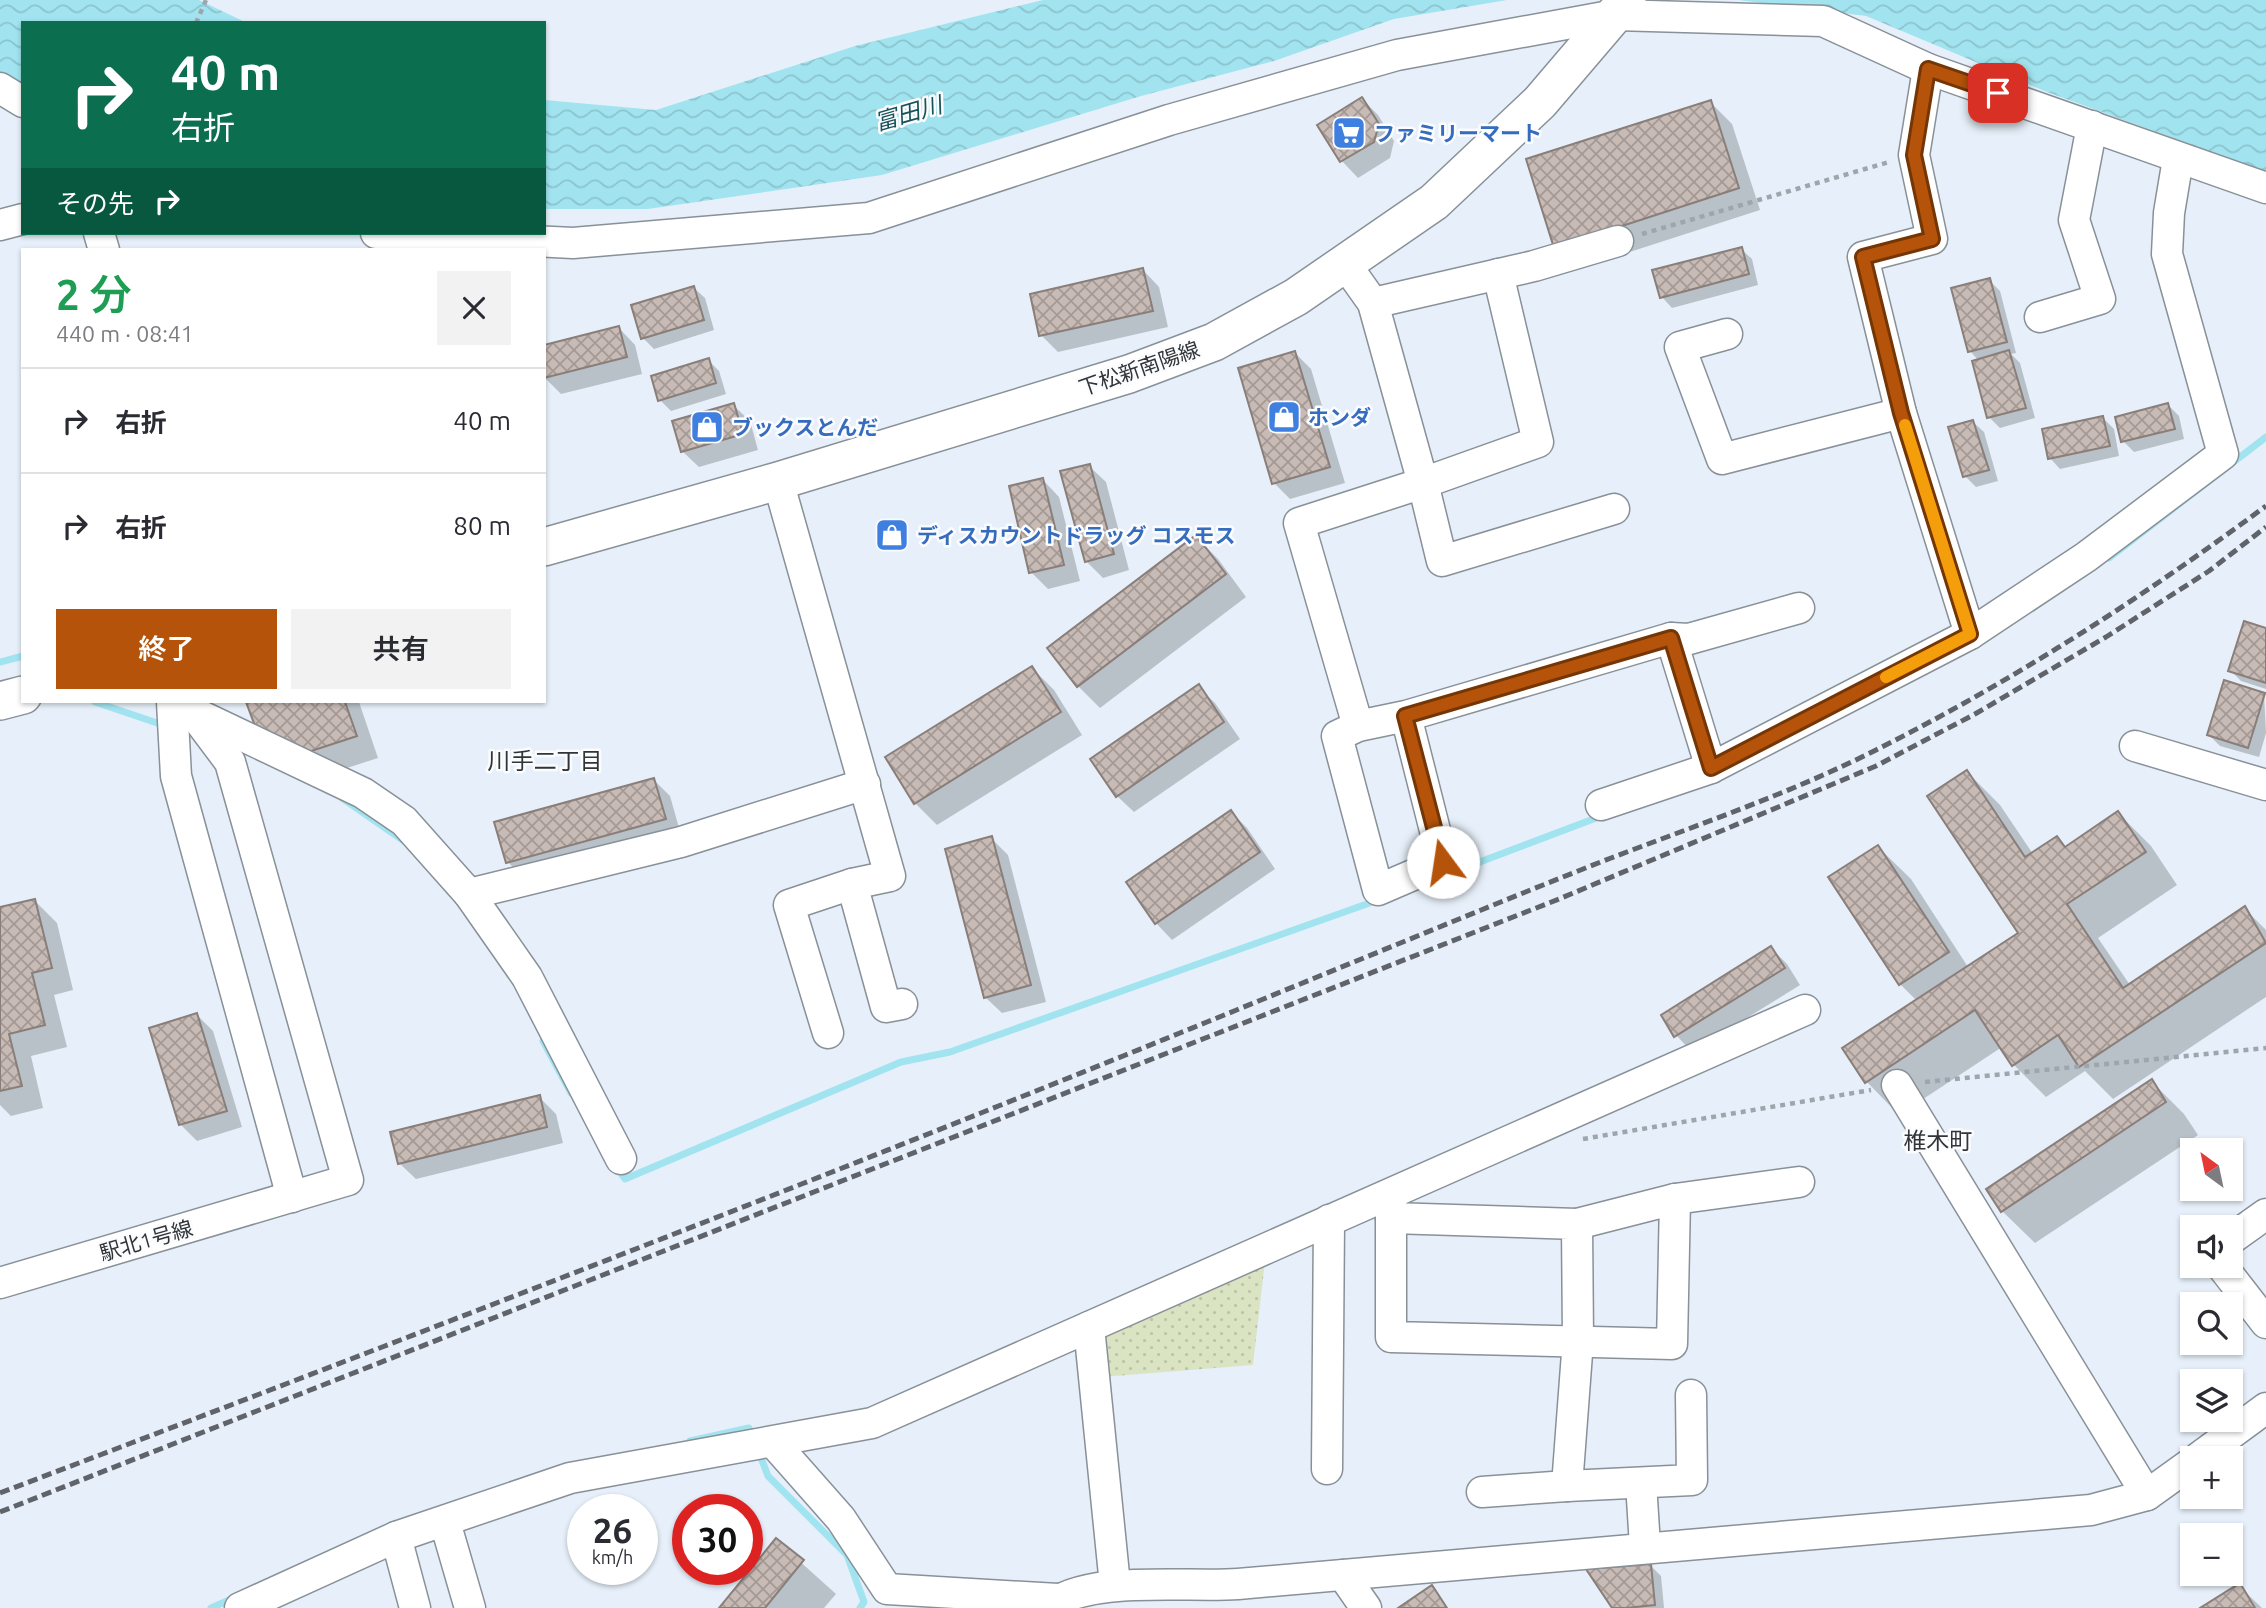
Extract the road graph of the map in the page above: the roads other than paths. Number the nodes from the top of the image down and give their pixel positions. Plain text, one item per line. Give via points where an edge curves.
1 (1621, 7) edge
2 (1928, 69) junction
3 (0, 88) edge
4 (21, 101) edge
5 (2092, 126) junction
6 (2178, 159) junction
7 (2266, 188) edge
8 (21, 220) edge
9 (0, 225) edge
10 (415, 235) edge
11 (1618, 242) road end
12 (1346, 265) junction
13 (1498, 274) junction
14 (1373, 303) junction
15 (2040, 317) dead end
16 (1727, 334) dead end
17 (1901, 413) junction
18 (778, 481) junction
19 (1423, 483) junction
20 (1614, 509) dead end
21 (546, 546) edge
22 (1799, 608) dead end
23 (1970, 634) junction
24 (1671, 638) junction
25 (21, 696) edge
26 (0, 701) edge
27 (183, 705) edge
28 (1405, 716) junction
29 (1358, 726) junction
30 (2135, 746) dead end
31 (1711, 768) junction
32 (865, 784) junction
33 (2266, 785) edge
34 (1601, 805) dead end
35 (852, 884) junction
36 (468, 894) junction
37 (902, 1004) dead end
38 (1805, 1010) dead end
39 (828, 1033) dead end
40 (1897, 1085) road end
41 (621, 1159) dead end
42 (1800, 1182) dead end
43 (292, 1198) junction
44 (1675, 1199) junction
45 (1391, 1205) junction
46 (2266, 1214) edge
47 (1329, 1220) junction
48 (1577, 1224) junction
49 (2243, 1230) edge
50 (2231, 1278) edge
51 (0, 1283) edge
52 (2266, 1323) edge
53 (1089, 1327) junction
54 (1578, 1340) junction
55 (1691, 1395) dead end
56 (2266, 1408) edge
57 (774, 1443) junction
58 (2214, 1446) edge
59 (1327, 1469) dead end
60 (2180, 1471) edge
61 (1641, 1483) junction
62 (1567, 1486) junction
63 (1482, 1492) dead end
64 (2147, 1495) junction
65 (445, 1522) junction
66 (396, 1537) junction
67 (1645, 1546) junction
68 (1343, 1575) junction
69 (1108, 1594) edge
70 (1224, 1597) edge
71 (1053, 1603) edge
72 (240, 1608) edge
73 (415, 1608) edge
74 (470, 1608) edge
75 (1366, 1608) edge

1 - 2 street via 1823,21
1 - 10 street via 1384,59 1169,120 869,218 573,243
1 - 12 main road, 下松新南陽線 via 1485,156 1434,202
2 - 5 street
2 - 17 street via 1914,155 1932,239 1863,257
3 - 4 street
5 - 6 street
5 - 15 street via 2074,220 2100,299
6 - 7 street
6 - 23 street via 2168,254 2223,454 2086,557
8 - 9 street
11 - 13 street
12 - 14 street
12 - 18 main road, 下松新南陽線 via 1214,342 1129,374
13 - 14 street
13 - 19 street via 1538,442
14 - 19 street
16 - 17 street via 1680,347 1722,459
17 - 23 street
18 - 21 main road, 下松新南陽線
18 - 32 street
19 - 20 street via 1442,561
19 - 29 street via 1299,523
22 - 24 street via 1689,639
23 - 31 street
24 - 28 street
24 - 31 street
25 - 26 main road
27 - 36 street via 363,793 404,821
27 - 43 street via 176,776
27 - 43 street, 駅北1号線 via 230,762 348,1180
28 - 29 street
28 - 29 street via 1443,862 1378,890 1338,736
30 - 33 street
31 - 34 street
32 - 35 street via 890,876
32 - 36 street via 681,842
35 - 37 street via 886,1007
35 - 39 street via 789,905
36 - 41 street via 527,977
38 - 45 street
40 - 64 street
42 - 44 street
43 - 51 street, 駅北1号線
44 - 48 street
44 - 54 street via 1672,1344
45 - 47 street
45 - 48 street
45 - 54 street via 1391,1337
46 - 49 street
47 - 53 street
47 - 59 street
48 - 54 street
50 - 52 street
53 - 57 street via 872,1423
53 - 69 street
54 - 62 street
55 - 61 street via 1692,1480
56 - 58 street
57 - 65 street via 570,1478
57 - 71 street via 841,1519 887,1590
60 - 64 street
61 - 62 street
61 - 67 street
62 - 63 street
64 - 67 street via 2091,1510
65 - 66 street
65 - 74 street
66 - 72 street
66 - 73 street
67 - 68 street
68 - 70 street
68 - 75 street
69 - 70 street
69 - 71 street

